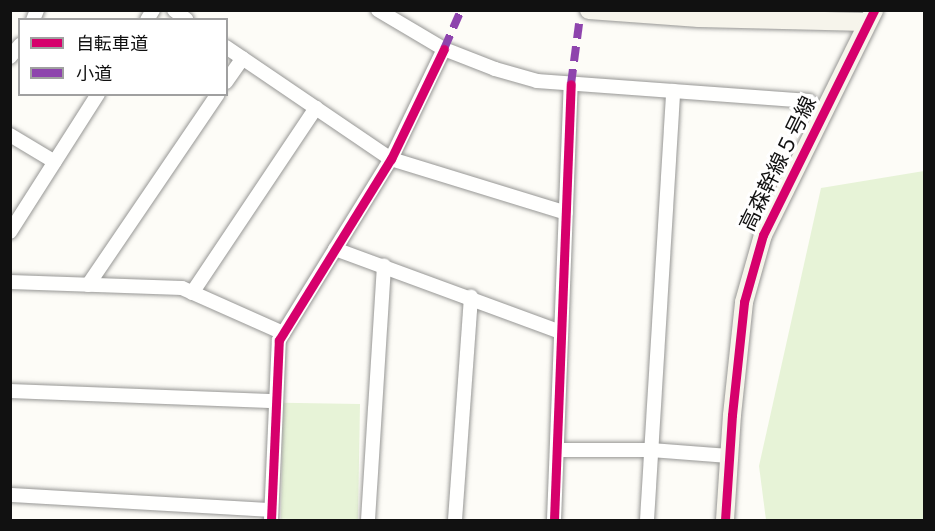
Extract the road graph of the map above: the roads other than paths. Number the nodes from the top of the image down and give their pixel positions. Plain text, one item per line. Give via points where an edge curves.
1 (378, 10) edge
2 (589, 10) edge
3 (870, 16) edge
4 (228, 48) edge
5 (444, 49) junction
6 (243, 58) junction
7 (228, 79) edge
8 (571, 84) junction
9 (673, 91) junction
10 (97, 96) edge
11 (217, 96) edge
12 (809, 101) dead end
13 (316, 108) junction
14 (10, 135) edge
15 (391, 159) junction
16 (55, 162) junction
17 (566, 213) junction
18 (10, 232) edge
19 (335, 249) junction
20 (384, 266) junction
21 (10, 282) edge
22 (88, 285) junction
23 (192, 293) junction
24 (471, 297) junction
25 (560, 332) junction
26 (283, 333) junction
27 (10, 391) edge
28 (276, 401) junction
29 (558, 450) junction
30 (651, 450) junction
31 (729, 456) junction
32 (10, 495) edge
33 (270, 515) edge
34 (368, 520) edge
35 (455, 520) edge
36 (554, 520) edge
37 (647, 520) edge
38 (726, 520) edge

1 - 5 street
2 - 3 street via 699,18
3 - 31 street, 高森幹線５号線 via 763,235 744,302
4 - 6 street
5 - 8 street via 537,81
5 - 15 street
6 - 7 street
6 - 13 street
8 - 9 street
8 - 17 street
9 - 12 street
9 - 30 street
10 - 16 street
11 - 22 street
13 - 15 street
13 - 23 street
14 - 16 street
15 - 17 street
15 - 19 street
16 - 18 street
17 - 25 street
19 - 20 street
19 - 26 street
20 - 24 street
20 - 34 street
21 - 22 street
22 - 23 street via 182,288
23 - 26 street
24 - 25 street
24 - 35 street
25 - 29 street
26 - 28 street via 279,340
27 - 28 street
28 - 33 street
29 - 30 street
29 - 36 street
30 - 31 street
30 - 37 street
31 - 38 street, 高森幹線５号線
32 - 33 street

